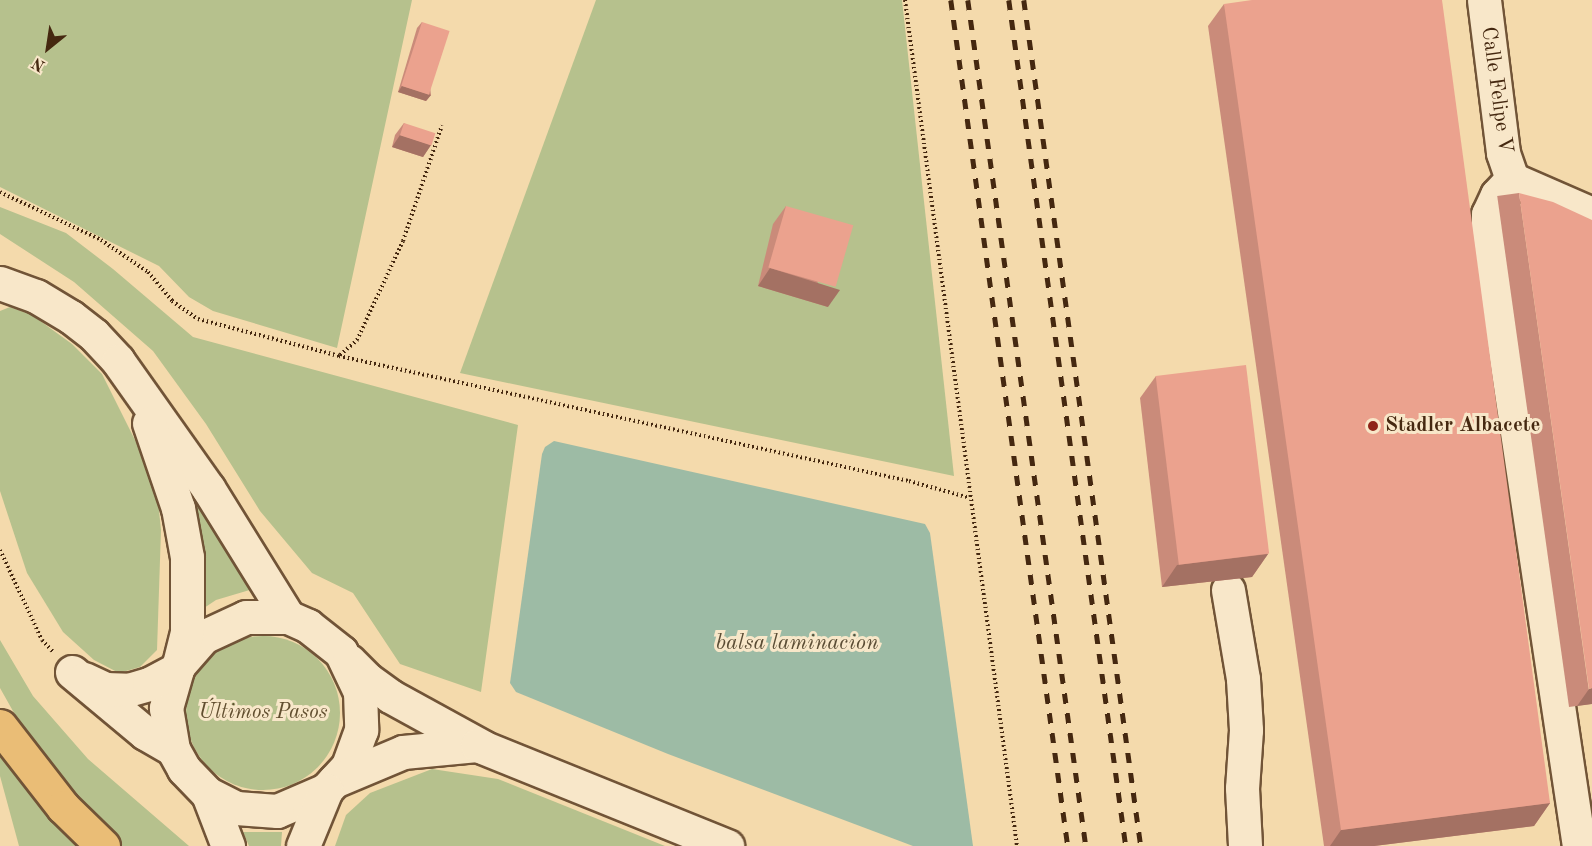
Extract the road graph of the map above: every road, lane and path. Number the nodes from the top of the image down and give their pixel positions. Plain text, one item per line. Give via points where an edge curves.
1 (905, 0) edge
2 (1484, 0) edge
3 (442, 125) dead end
4 (1512, 179) junction
5 (0, 192) edge
6 (1592, 214) edge
7 (0, 284) edge
8 (339, 356) junction
9 (138, 390) junction
10 (970, 498) junction
11 (0, 550) edge
12 (1228, 590) dead end
13 (288, 617) junction
14 (341, 652) junction
15 (178, 668) junction
16 (72, 672) junction
17 (0, 726) edge
18 (483, 747) junction
19 (173, 749) junction
20 (330, 786) junction
21 (208, 794) junction
22 (103, 846) edge
23 (228, 846) edge
24 (303, 846) edge
25 (727, 846) edge
26 (1017, 846) edge
27 (1245, 846) edge
28 (1580, 846) edge

1 - 10 path
2 - 4 street, Calle Felipe V via 1503,153
3 - 8 path via 403,241 357,340
4 - 6 street
4 - 28 street via 1497,195 1488,214 1488,238
5 - 8 path via 110,245 148,272 172,301 198,319
7 - 9 street via 36,296 71,317 118,361
8 - 10 path via 909,481
9 - 13 street via 208,488
9 - 15 street via 178,508 187,556 187,632
10 - 26 path
11 - 16 path via 42,640
12 - 27 street via 1243,679
13 - 14 street via 308,626
13 - 15 street via 246,617 203,637
14 - 18 street via 390,696
14 - 20 street via 360,692 362,730 348,766
15 - 16 street via 128,690 105,688
15 - 19 street via 166,708
16 - 19 street via 145,733
17 - 22 highway via 63,807
18 - 20 street via 477,744 403,752
18 - 25 street
19 - 21 street via 184,770
20 - 21 street via 278,811 236,808
20 - 24 street
21 - 23 street

